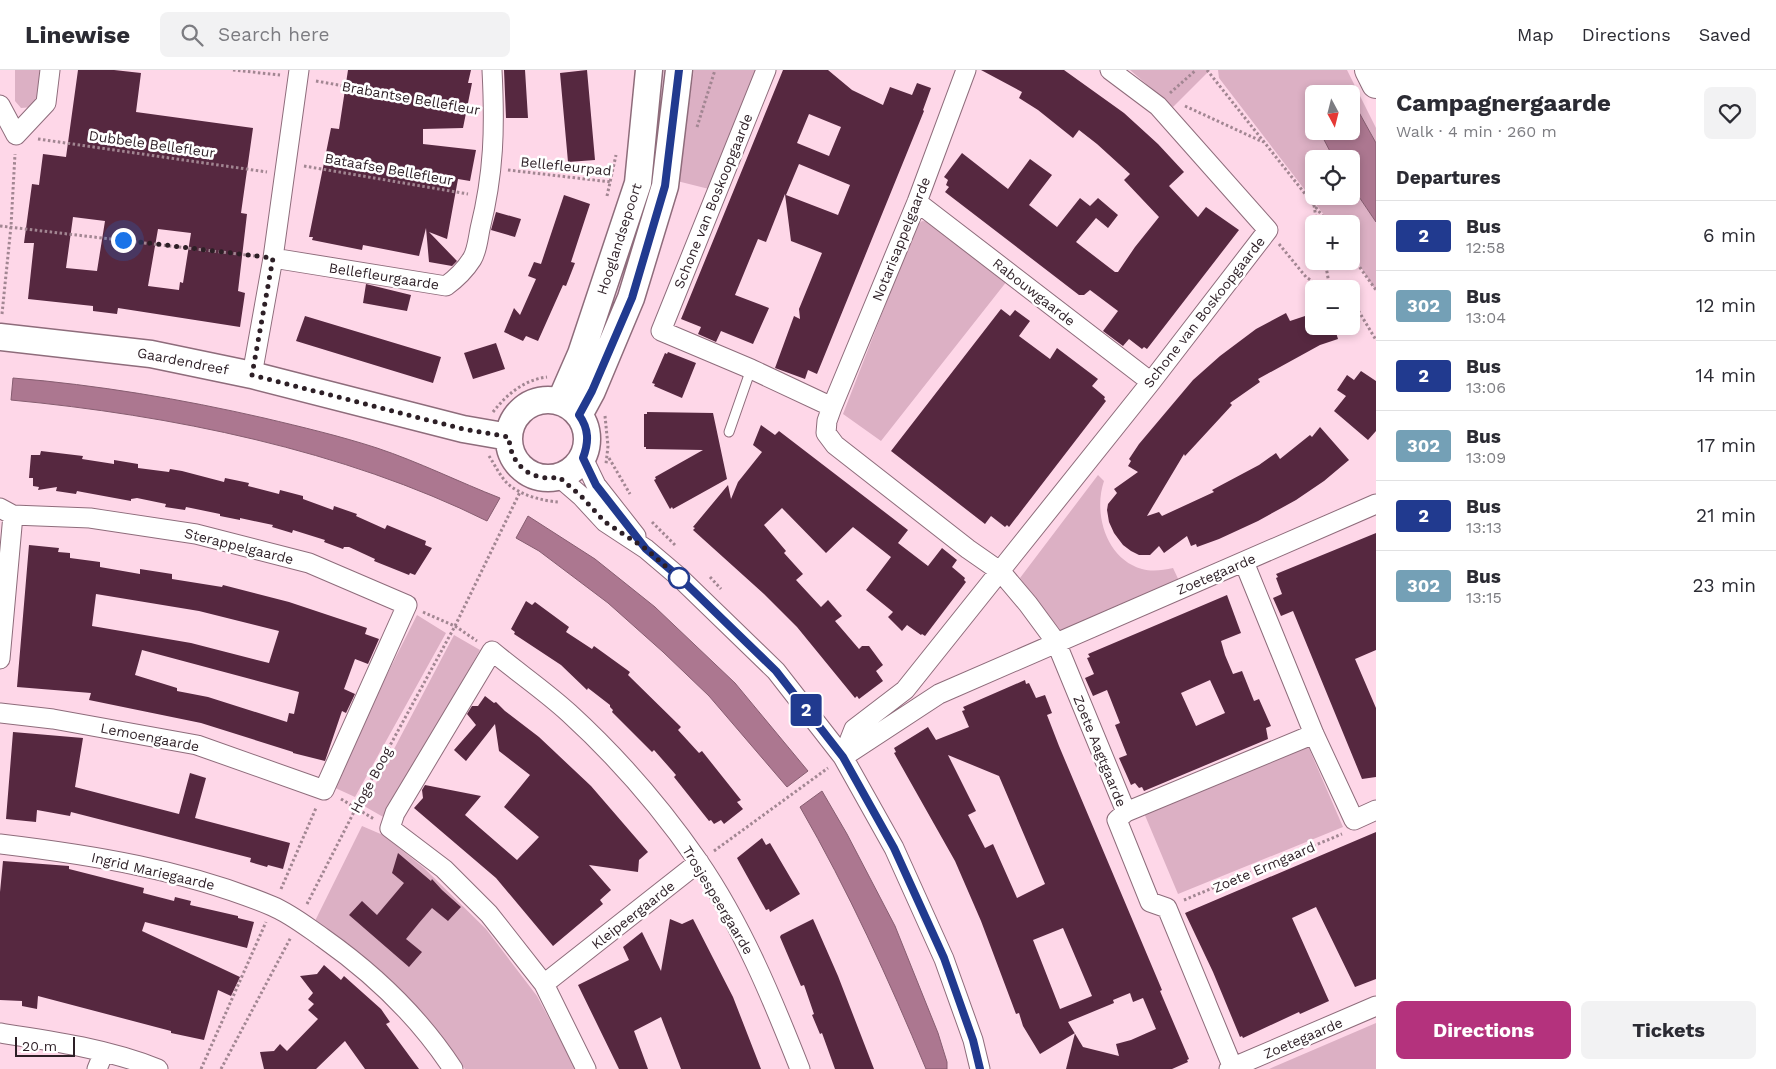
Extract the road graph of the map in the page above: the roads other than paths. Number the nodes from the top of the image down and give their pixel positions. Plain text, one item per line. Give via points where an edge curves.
1 (50, 70) edge
2 (492, 70) edge
3 (649, 70) edge
4 (679, 70) edge
5 (766, 70) edge
6 (966, 70) edge
7 (1110, 70) edge
8 (1370, 70) edge
9 (299, 74) edge
10 (1376, 84) edge
11 (0, 105) edge
12 (917, 202) junction
13 (273, 258) junction
14 (0, 338) edge
15 (750, 369) junction
16 (252, 375) junction
17 (1151, 382) junction
18 (575, 397) junction
19 (832, 406) junction
20 (729, 432) dead end
21 (497, 435) junction
22 (583, 458) junction
23 (559, 477) junction
24 (588, 490) junction
25 (1376, 504) edge
26 (7, 512) edge
27 (1244, 562) junction
28 (1001, 572) junction
29 (1056, 642) junction
30 (0, 659) edge
31 (0, 713) edge
32 (1314, 734) junction
33 (843, 757) junction
34 (324, 790) joint
35 (1376, 810) edge
36 (1126, 812) junction
37 (0, 844) edge
38 (699, 862) junction
39 (544, 984) junction
40 (1376, 1006) edge
41 (0, 1033) edge
42 (100, 1061) edge
43 (1231, 1068) edge
44 (158, 1069) edge
45 (453, 1069) edge
46 (586, 1069) edge
47 (800, 1069) edge
48 (980, 1069) edge

1 - 11 street via 46,103 16,136
2 - 13 street, Bellefleurgaarde via 493,169 474,257 459,277 446,286
3 - 18 street, Hooglandsepoort via 638,183 582,354
4 - 18 street, Hooglandsepoort via 665,186 632,298
5 - 15 street, Schone van Boskoopgaarde via 661,331
6 - 12 street, Notarisappelgaarde
7 - 17 street, Schone van Boskoopgaarde via 1158,106 1268,230
8 - 10 main road
9 - 13 street
12 - 17 street, Rabouwgaarde
12 - 19 street, Notarisappelgaarde
13 - 16 street
14 - 16 street, Gaardendreef via 150,354
15 - 19 street
15 - 20 lane
16 - 21 street, Gaardendreef
17 - 28 street, Schone van Boskoopgaarde
18 - 21 street via 528,405
18 - 22 street via 586,427
19 - 28 street, Notarisappelgaarde via 826,432 835,444
21 - 23 street via 528,474 541,478
22 - 23 street via 572,471
22 - 24 street
23 - 24 street
24 - 33 street via 605,522 646,549 679,577 776,671
25 - 27 street, Zoetegaarde
26 - 30 street
26 - 34 street, Sterappelgaarde via 90,518 196,534 308,563 407,605
27 - 29 street, Zoetegaarde
27 - 32 street
28 - 29 street, Zoete Aagtgaarde
28 - 33 street, Schone van Boskoopgaarde via 905,690 854,729
29 - 33 street, Zoetegaarde via 939,694
29 - 36 street, Zoete Aagtgaarde
31 - 34 street, Lemoengaarde via 53,719 196,745
32 - 35 street via 1354,820
32 - 36 street
33 - 48 street via 894,848 944,958
36 - 43 street, Zoete Aagtgaarde via 1117,820 1150,902 1167,908
37 - 45 street, Ingrid Mariegaarde via 144,867 273,907 299,921 376,978 436,1042
38 - 39 street, Kleipeergaarde
38 - 39 street, Trosjespeergaarde via 651,798 569,713 492,651 395,813 390,828 444,869 489,914
38 - 47 street, Trosjespeergaarde via 741,934
39 - 46 street
40 - 43 street, Zoetegaarde
41 - 42 street
42 - 44 street via 132,1059

